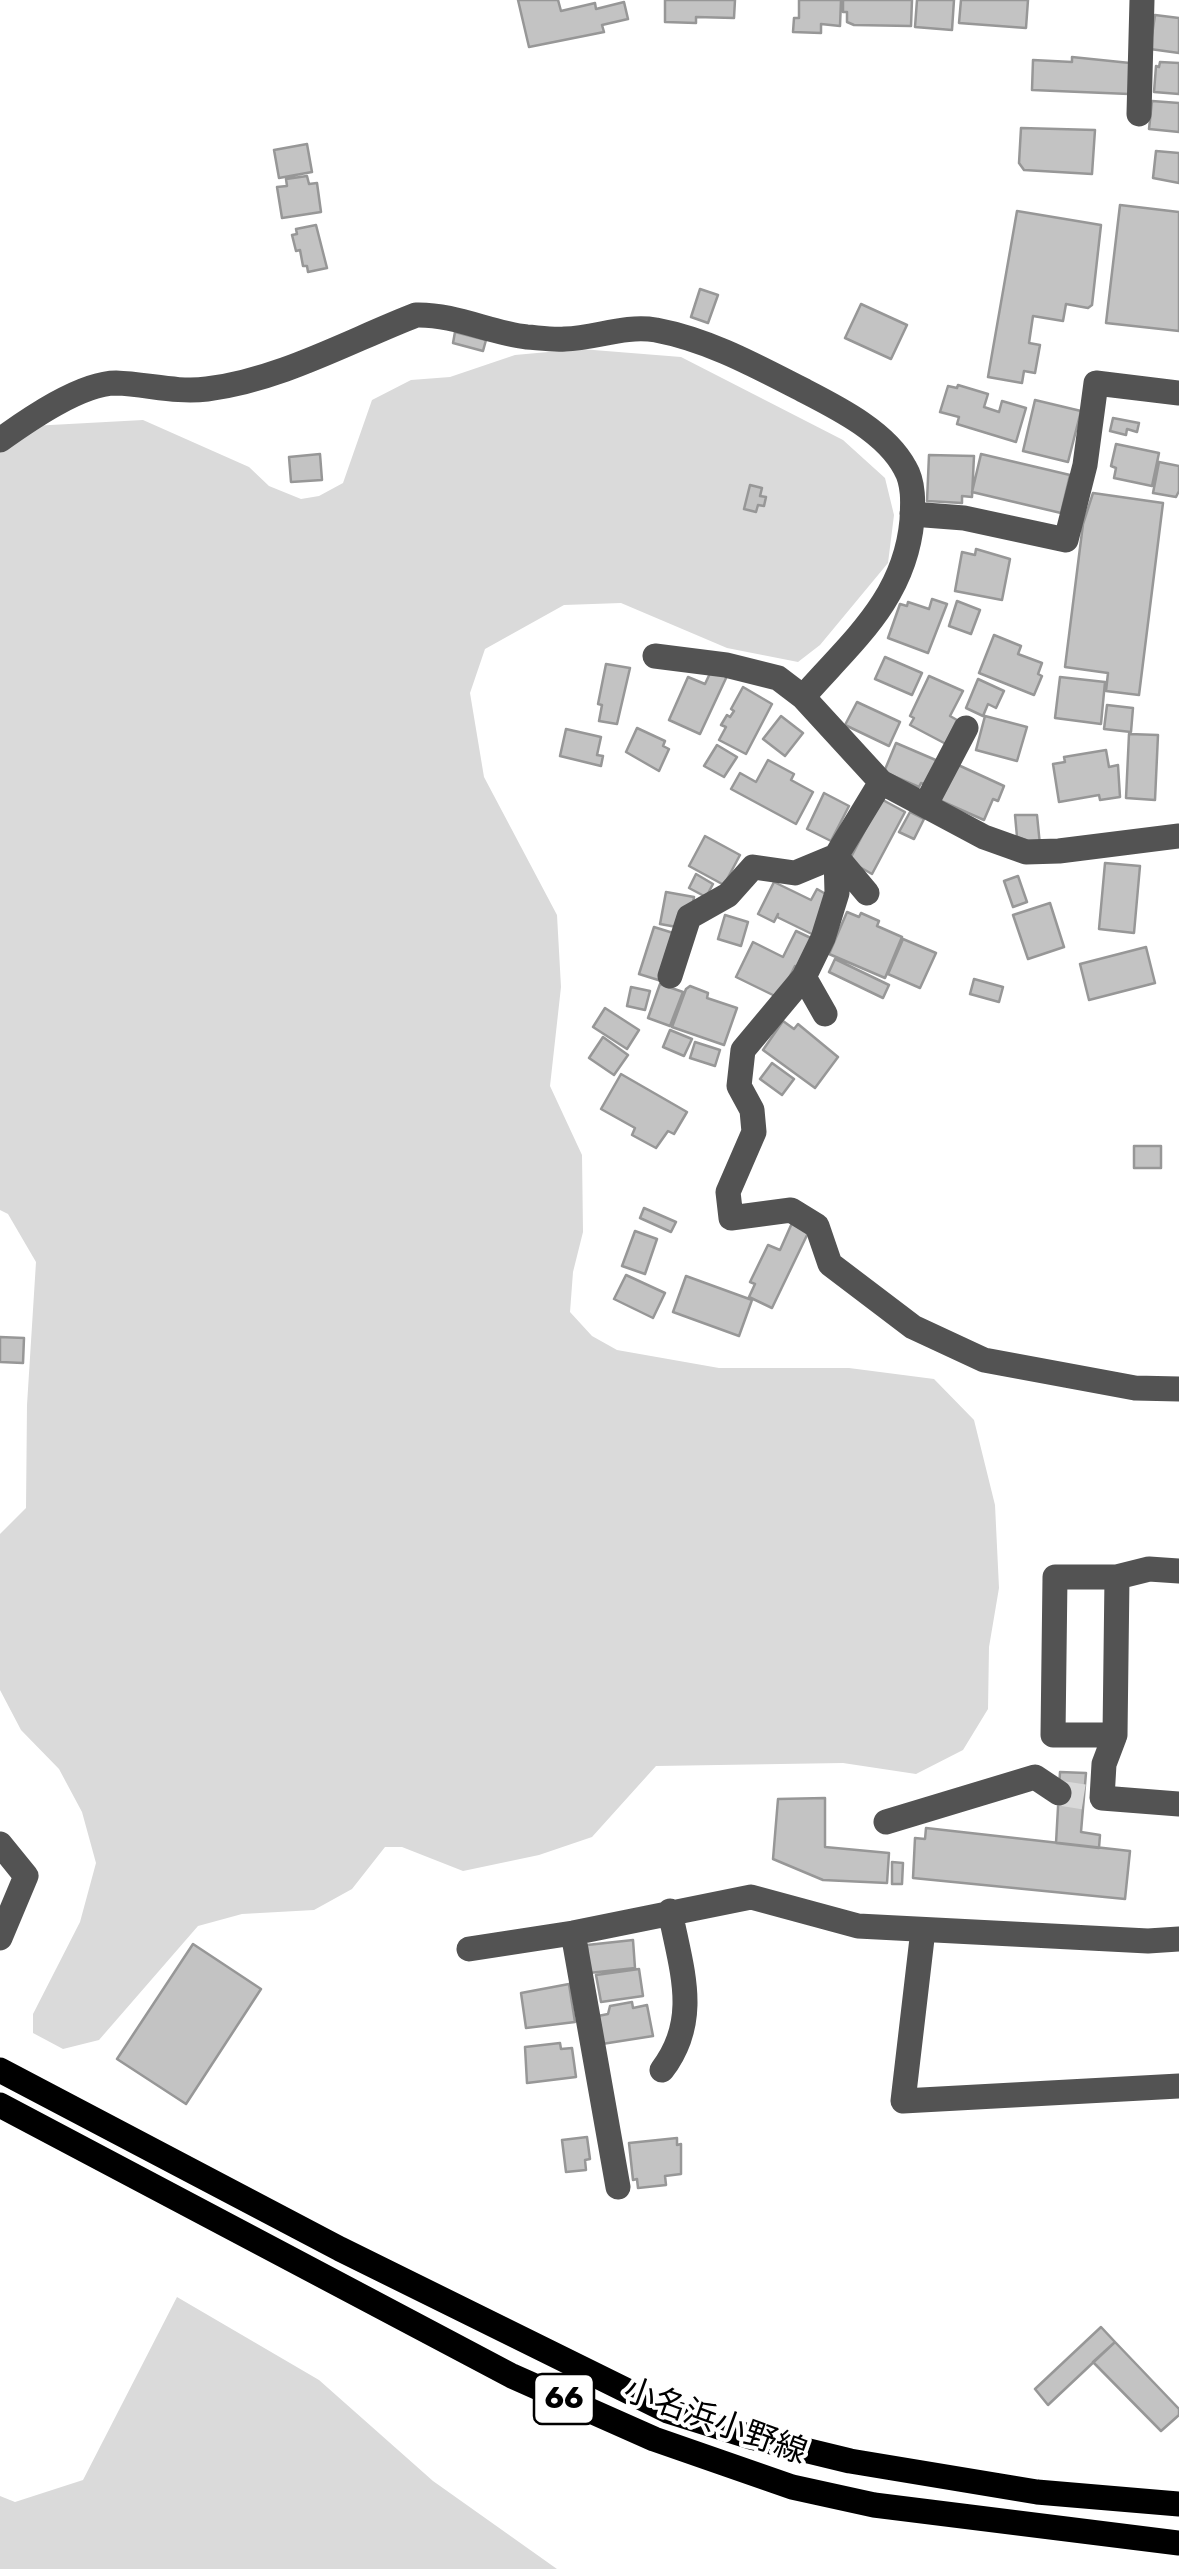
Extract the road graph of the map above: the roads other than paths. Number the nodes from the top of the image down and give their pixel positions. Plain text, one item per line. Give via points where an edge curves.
1 (1142, 0) edge
2 (1138, 114) dead end
3 (1179, 394) edge
4 (0, 440) edge
5 (912, 514) junction
6 (655, 656) dead end
7 (803, 697) junction
8 (966, 728) dead end
9 (881, 782) junction
10 (926, 804) junction
11 (1179, 836) edge
12 (836, 856) junction
13 (867, 893) dead end
14 (670, 976) dead end
15 (804, 978) junction
16 (826, 1014) dead end
17 (1179, 1389) edge
18 (1179, 1571) edge
19 (1117, 1576) junction
20 (1053, 1735) junction
21 (1115, 1735) junction
22 (1035, 1778) junction
23 (1082, 1796) junction
24 (1179, 1804) edge
25 (886, 1822) dead end
26 (0, 1844) edge
27 (7, 1900) edge
28 (670, 1912) junction
29 (923, 1930) junction
30 (573, 1933) junction
31 (0, 1938) edge
32 (1179, 1939) edge
33 (469, 1948) dead end
34 (0, 2070) edge
35 (662, 2070) dead end
36 (1179, 2086) edge
37 (0, 2105) edge
38 (618, 2187) dead end
39 (1179, 2504) edge
40 (1179, 2542) edge

1 - 2 street
3 - 5 street via 1096,383 1086,465 1066,540
4 - 5 street via 61,402 111,383 206,390 263,377 416,315 566,339 630,328 734,355 837,407 906,468
5 - 7 street via 910,544 890,595
6 - 7 street via 778,678
7 - 9 street
8 - 10 street
9 - 10 street
9 - 12 street
10 - 11 street via 1026,852
12 - 13 street
12 - 14 street via 795,873 753,867 728,895 689,917
12 - 15 street via 837,894
15 - 16 street
15 - 17 street via 742,1050 739,1086 754,1132 728,1192 731,1218 791,1210 817,1226 830,1264 913,1327 984,1360 1135,1388
18 - 19 street
19 - 20 street via 1055,1577
19 - 21 street
20 - 21 street
20 - 22 street
21 - 23 street
22 - 23 street
22 - 25 street
23 - 24 street
26 - 27 street via 26,1876
27 - 31 street
28 - 29 street via 751,1896 858,1926
28 - 30 street
28 - 35 street via 686,2020
29 - 32 street
29 - 36 street via 904,2102
30 - 33 street
30 - 38 street
34 - 39 main road, 小名浜小野線 / 66 via 357,2258 668,2411 850,2460 1037,2492
37 - 40 main road, 小名浜小野線 / 66 via 512,2376 654,2439 792,2487 874,2505

